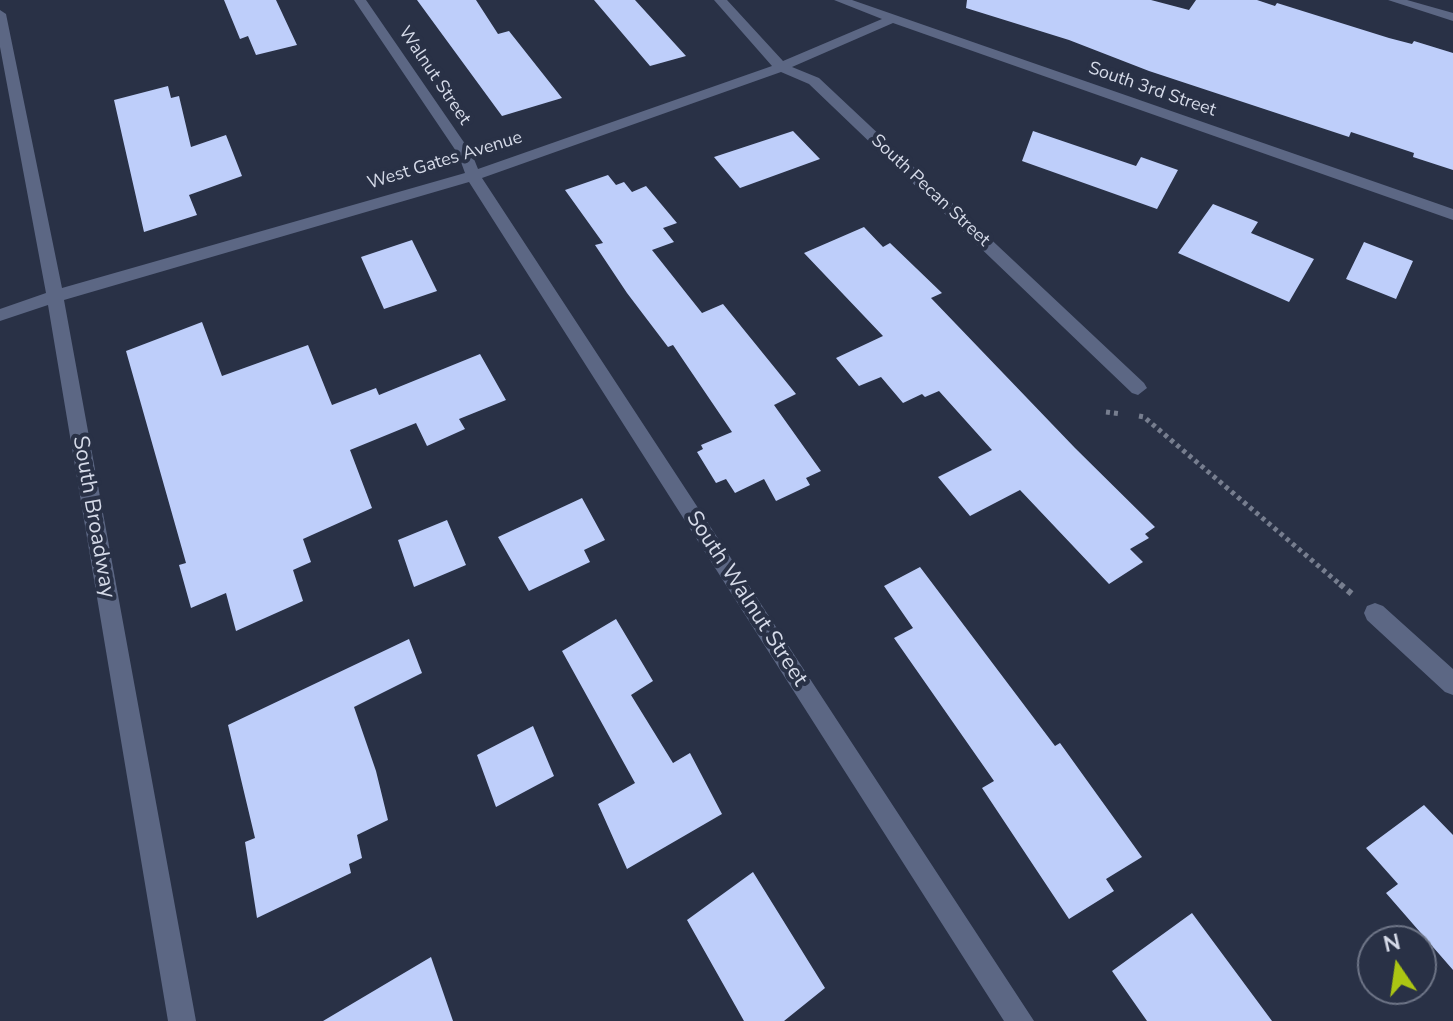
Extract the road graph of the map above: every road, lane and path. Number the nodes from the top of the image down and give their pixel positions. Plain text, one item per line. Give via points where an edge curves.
1 (360, 0) edge
2 (720, 0) edge
3 (840, 0) edge
4 (1394, 0) edge
5 (0, 14) edge
6 (1453, 17) edge
7 (894, 18) junction
8 (781, 67) junction
9 (473, 176) junction
10 (1453, 215) edge
11 (55, 297) junction
12 (0, 315) edge
13 (1138, 388) dead end
14 (1106, 412) dead end
15 (1375, 613) joint
16 (1453, 684) edge
17 (182, 1021) edge
18 (1020, 1021) edge

1 - 9 street, Walnut Street via 465,154
2 - 8 street, South Pecan Street
3 - 7 street, South 3rd Street
4 - 6 street
5 - 11 street, South Broadway
7 - 8 street, West Gates Avenue
7 - 10 street, South 3rd Street
8 - 9 street, West Gates Avenue
8 - 13 street, South Pecan Street via 814,81
9 - 11 street, West Gates Avenue
9 - 18 street, South Walnut Street
11 - 12 street, West Gates Avenue
11 - 17 street, South Broadway
14 - 15 path via 1144,417
15 - 16 street

